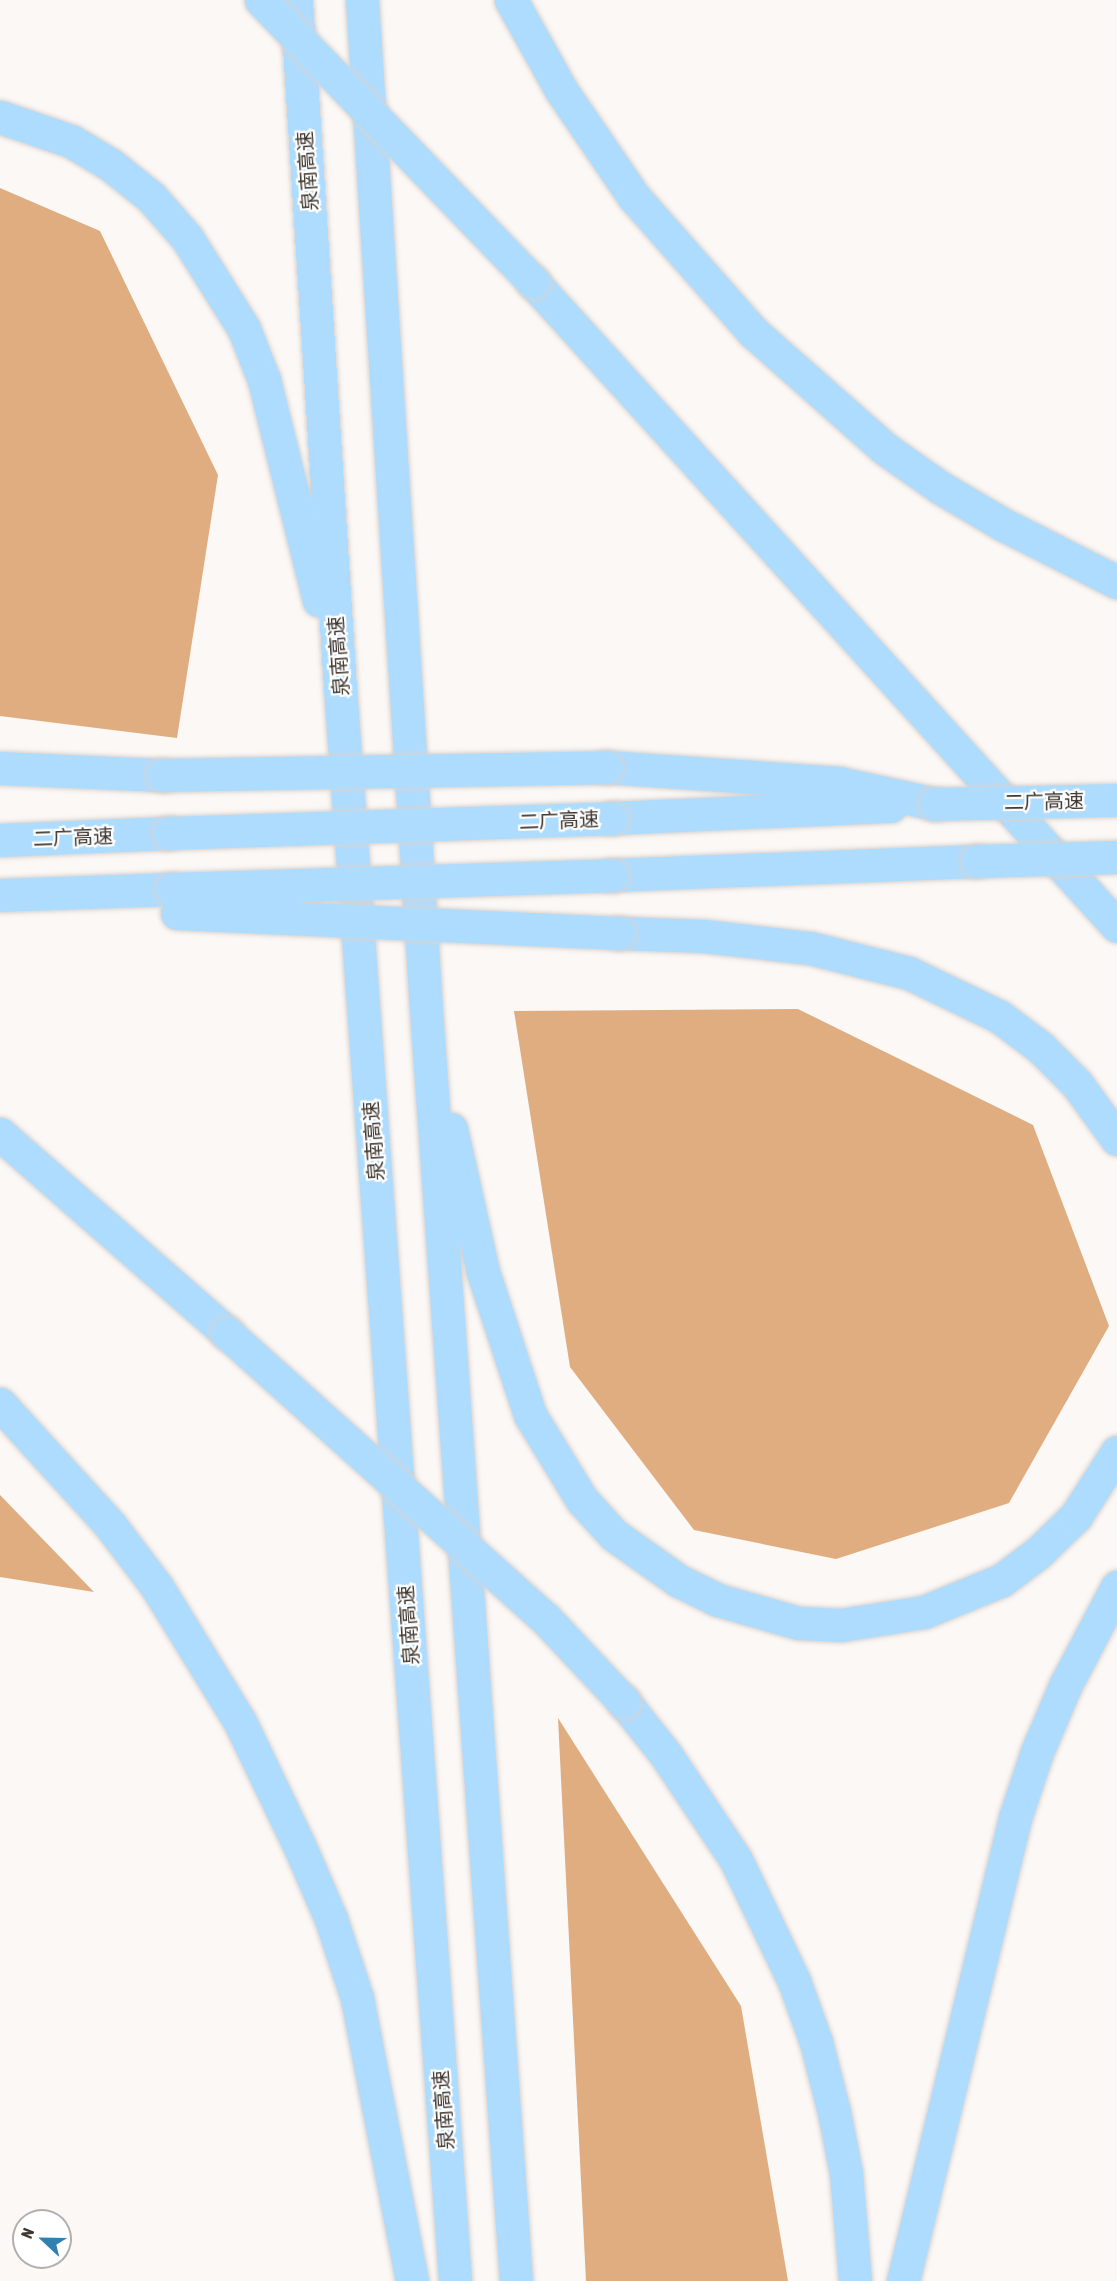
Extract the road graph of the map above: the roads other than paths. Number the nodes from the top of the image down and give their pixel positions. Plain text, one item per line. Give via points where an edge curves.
1 (261, 0) edge
2 (296, 0) edge
3 (362, 0) edge
4 (511, 0) edge
5 (0, 117) edge
6 (1117, 582) edge
7 (340, 687) junction
8 (0, 768) edge
9 (1117, 800) edge
10 (935, 804) junction
11 (0, 840) edge
12 (1117, 857) edge
13 (0, 895) edge
14 (174, 901) junction
15 (1117, 926) edge
16 (427, 1024) junction
17 (0, 1134) edge
18 (1117, 1139) edge
19 (0, 1404) edge
20 (1117, 1452) edge
21 (1117, 1587) edge
22 (412, 2281) edge
23 (455, 2281) edge
24 (516, 2281) edge
25 (855, 2281) edge
26 (903, 2281) edge

1 - 15 highway, bridge via 533,282
2 - 7 highway, 泉南高速
3 - 16 highway
4 - 6 highway via 531,40 597,146 669,241 753,332 841,413 941,488 1002,524
5 - 7 highway via 71,141 111,165 151,197 186,238 244,329 279,432
7 - 23 highway, 泉南高速
8 - 10 highway, bridge via 163,775 606,767 839,783
9 - 10 highway, 二广高速, bridge
10 - 11 highway, 二广高速, bridge
12 - 14 highway, bridge via 612,875
13 - 14 highway via 45,893
14 - 18 highway, bridge via 704,936 810,948 865,959 928,981 1000,1017 1040,1047 1077,1084
16 - 20 highway via 483,1272 530,1415 582,1500 614,1535 679,1581 718,1600 799,1623 841,1625 924,1612 1002,1580 1039,1552 1076,1516
16 - 24 highway
17 - 25 highway, bridge via 544,1618 624,1702 666,1755 736,1860 794,1981 816,2042 838,2132 854,2231
19 - 22 highway via 110,1525 157,1587 240,1722 299,1845 332,1919 357,1998
21 - 26 highway via 1065,1686 1015,1818

